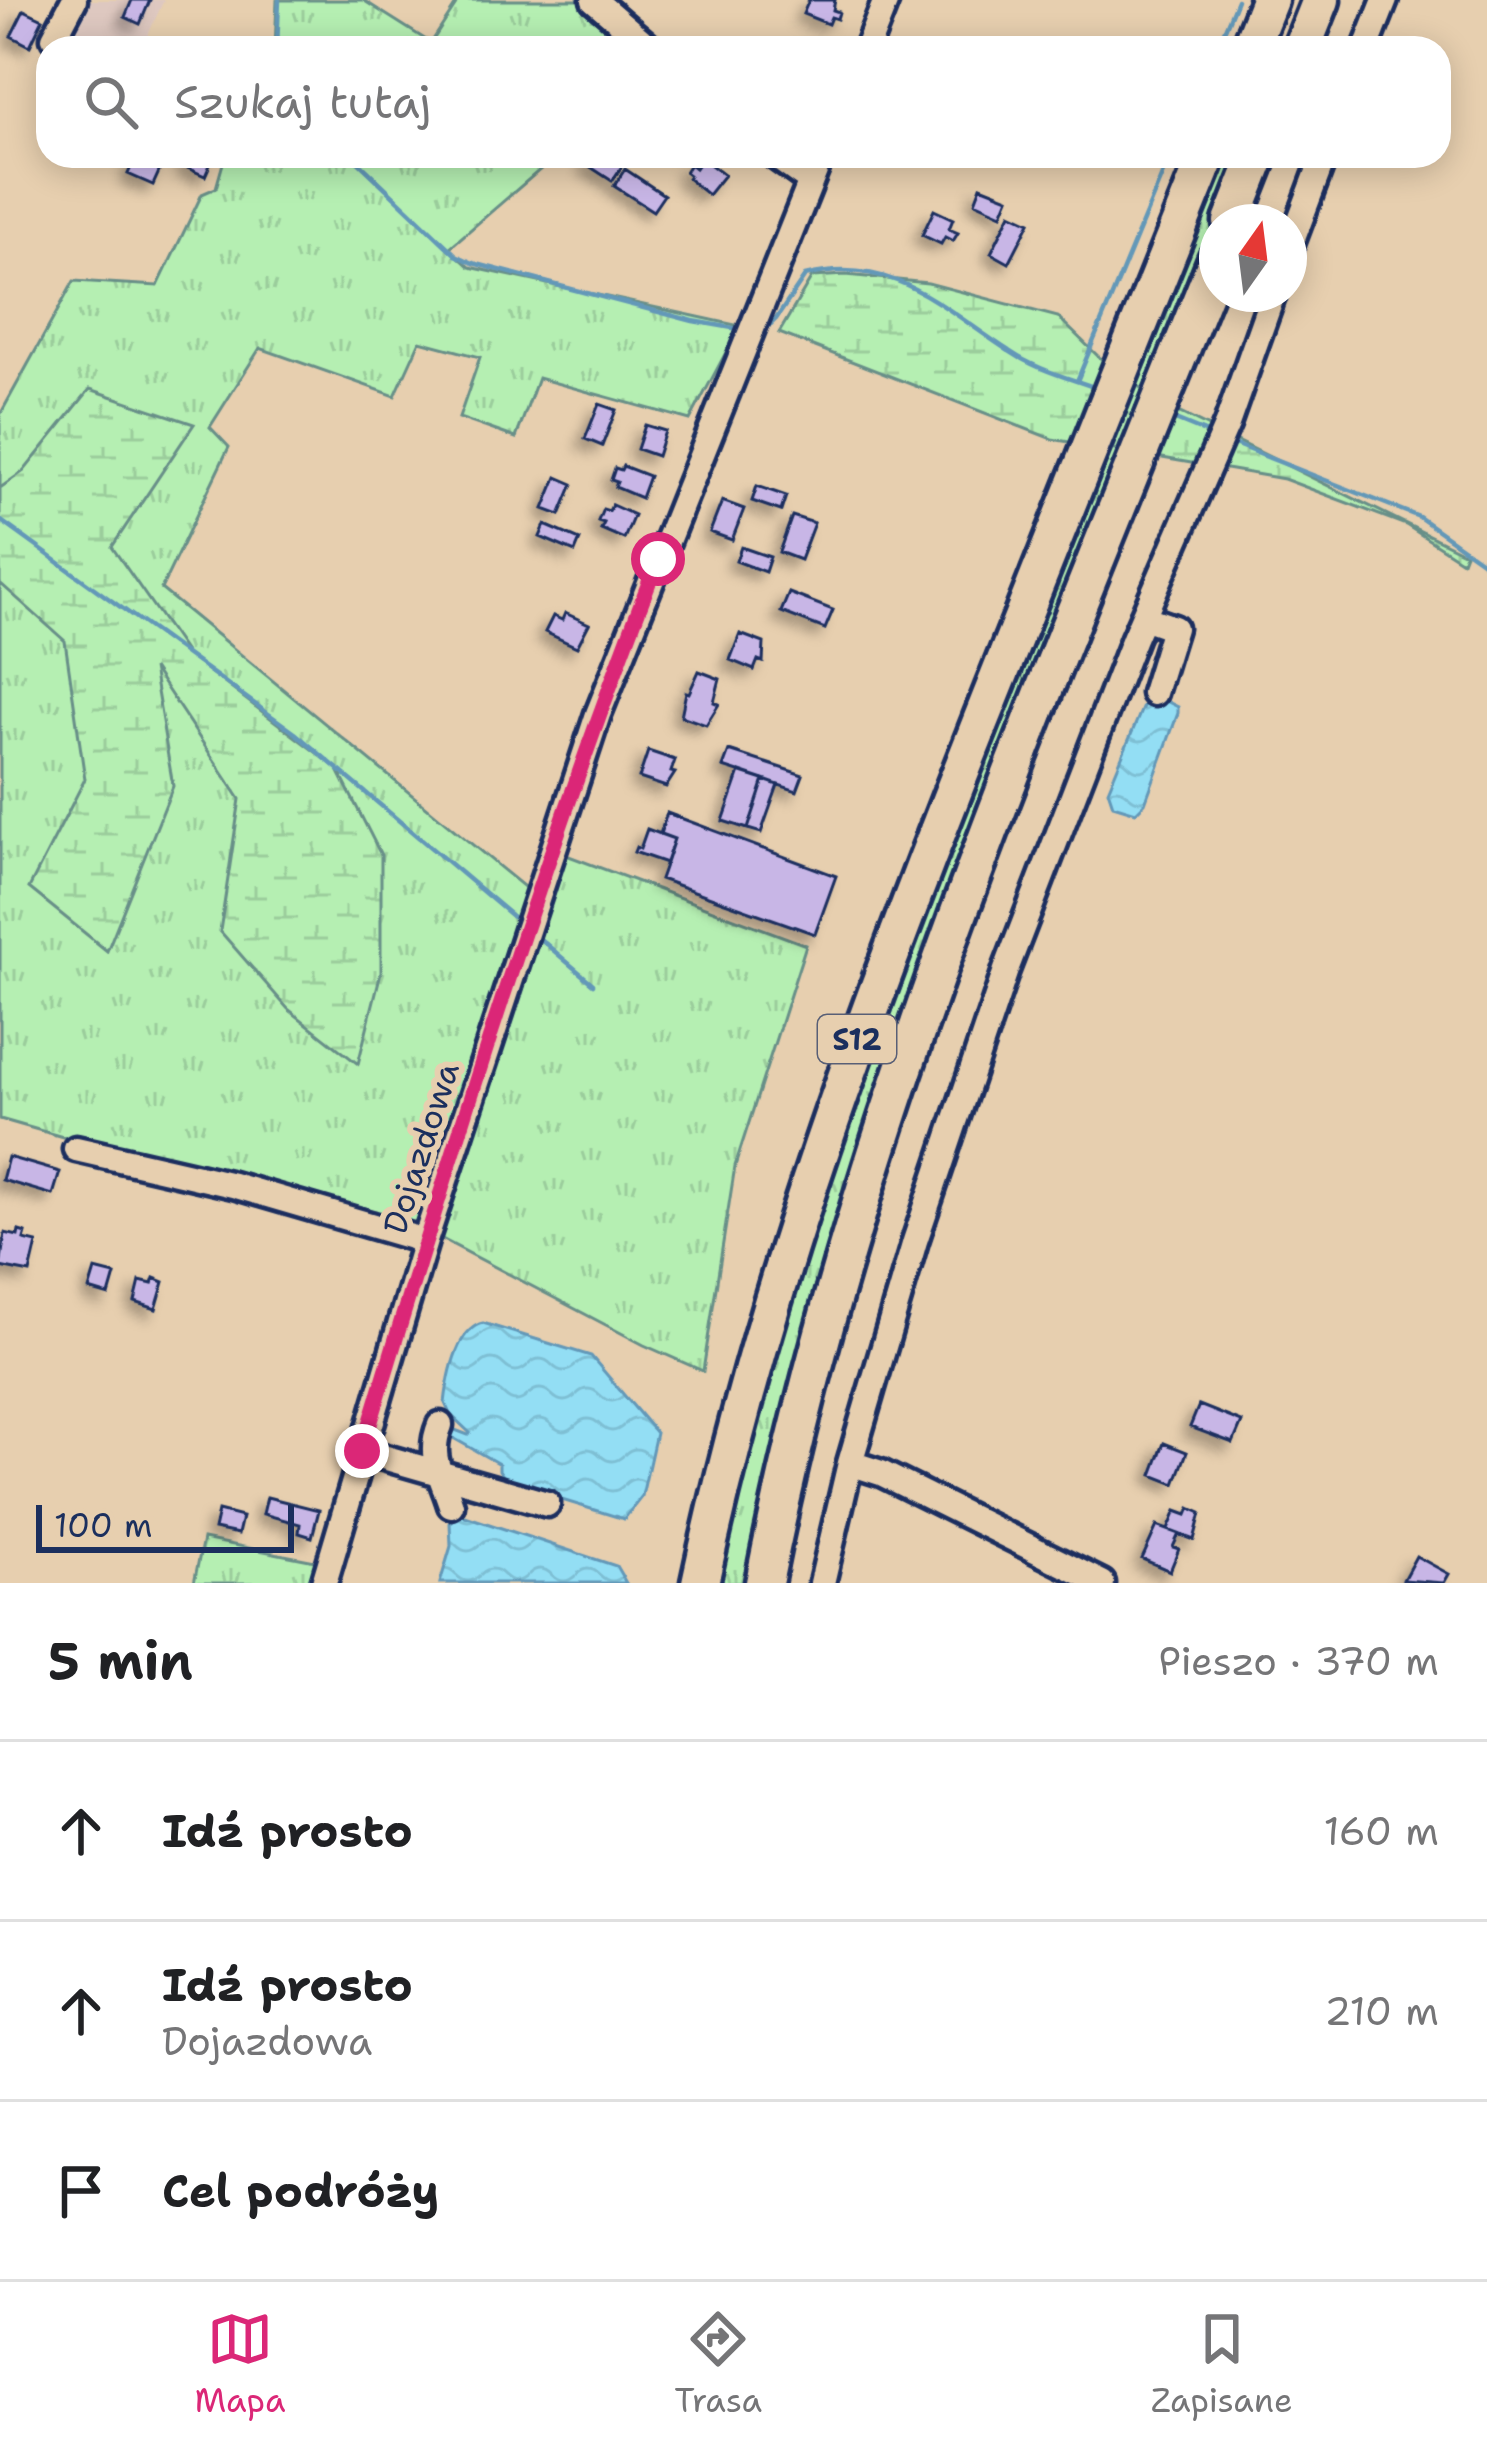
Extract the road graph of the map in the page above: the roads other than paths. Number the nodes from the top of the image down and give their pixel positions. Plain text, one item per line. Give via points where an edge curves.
1 (74, 0) edge
2 (594, 0) edge
3 (886, 0) edge
4 (1269, 0) edge
5 (1321, 0) edge
6 (1385, 0) edge
7 (65, 36) edge
8 (636, 36) edge
9 (872, 36) edge
10 (1255, 36) edge
11 (1306, 36) edge
12 (1371, 36) edge
13 (792, 168) edge
14 (816, 168) edge
15 (1202, 168) edge
16 (1253, 168) edge
17 (1319, 168) edge
18 (810, 181) junction
19 (1239, 204) edge
20 (1306, 204) edge
21 (1199, 305) edge
22 (1267, 312) edge
23 (1143, 617) junction
24 (1154, 693) dead end
25 (76, 1149) dead end
26 (425, 1241) junction
27 (440, 1425) dead end
28 (362, 1451) junction
29 (850, 1463) junction
30 (436, 1470) junction
31 (452, 1504) dead end
32 (547, 1504) dead end
33 (324, 1583) edge
34 (700, 1583) edge
35 (764, 1583) edge
36 (822, 1583) edge
37 (1102, 1583) edge

1 - 7 street
2 - 8 street
3 - 9 street
4 - 10 highway
5 - 11 highway
6 - 12 street
13 - 18 street
14 - 18 street, Dojazdowa
15 - 34 highway, S12 via 878,983 807,1182 751,1367
16 - 19 highway
17 - 20 street
18 - 26 street, Dojazdowa via 605,696
21 - 35 highway, S12 via 890,1102 835,1281
22 - 23 street
23 - 24 street via 1174,628
23 - 29 street via 991,1015
25 - 26 street
26 - 28 street, Dojazdowa
27 - 30 street
28 - 30 street
28 - 33 street, Dojazdowa
29 - 36 street
29 - 37 street
30 - 31 street
30 - 32 street

